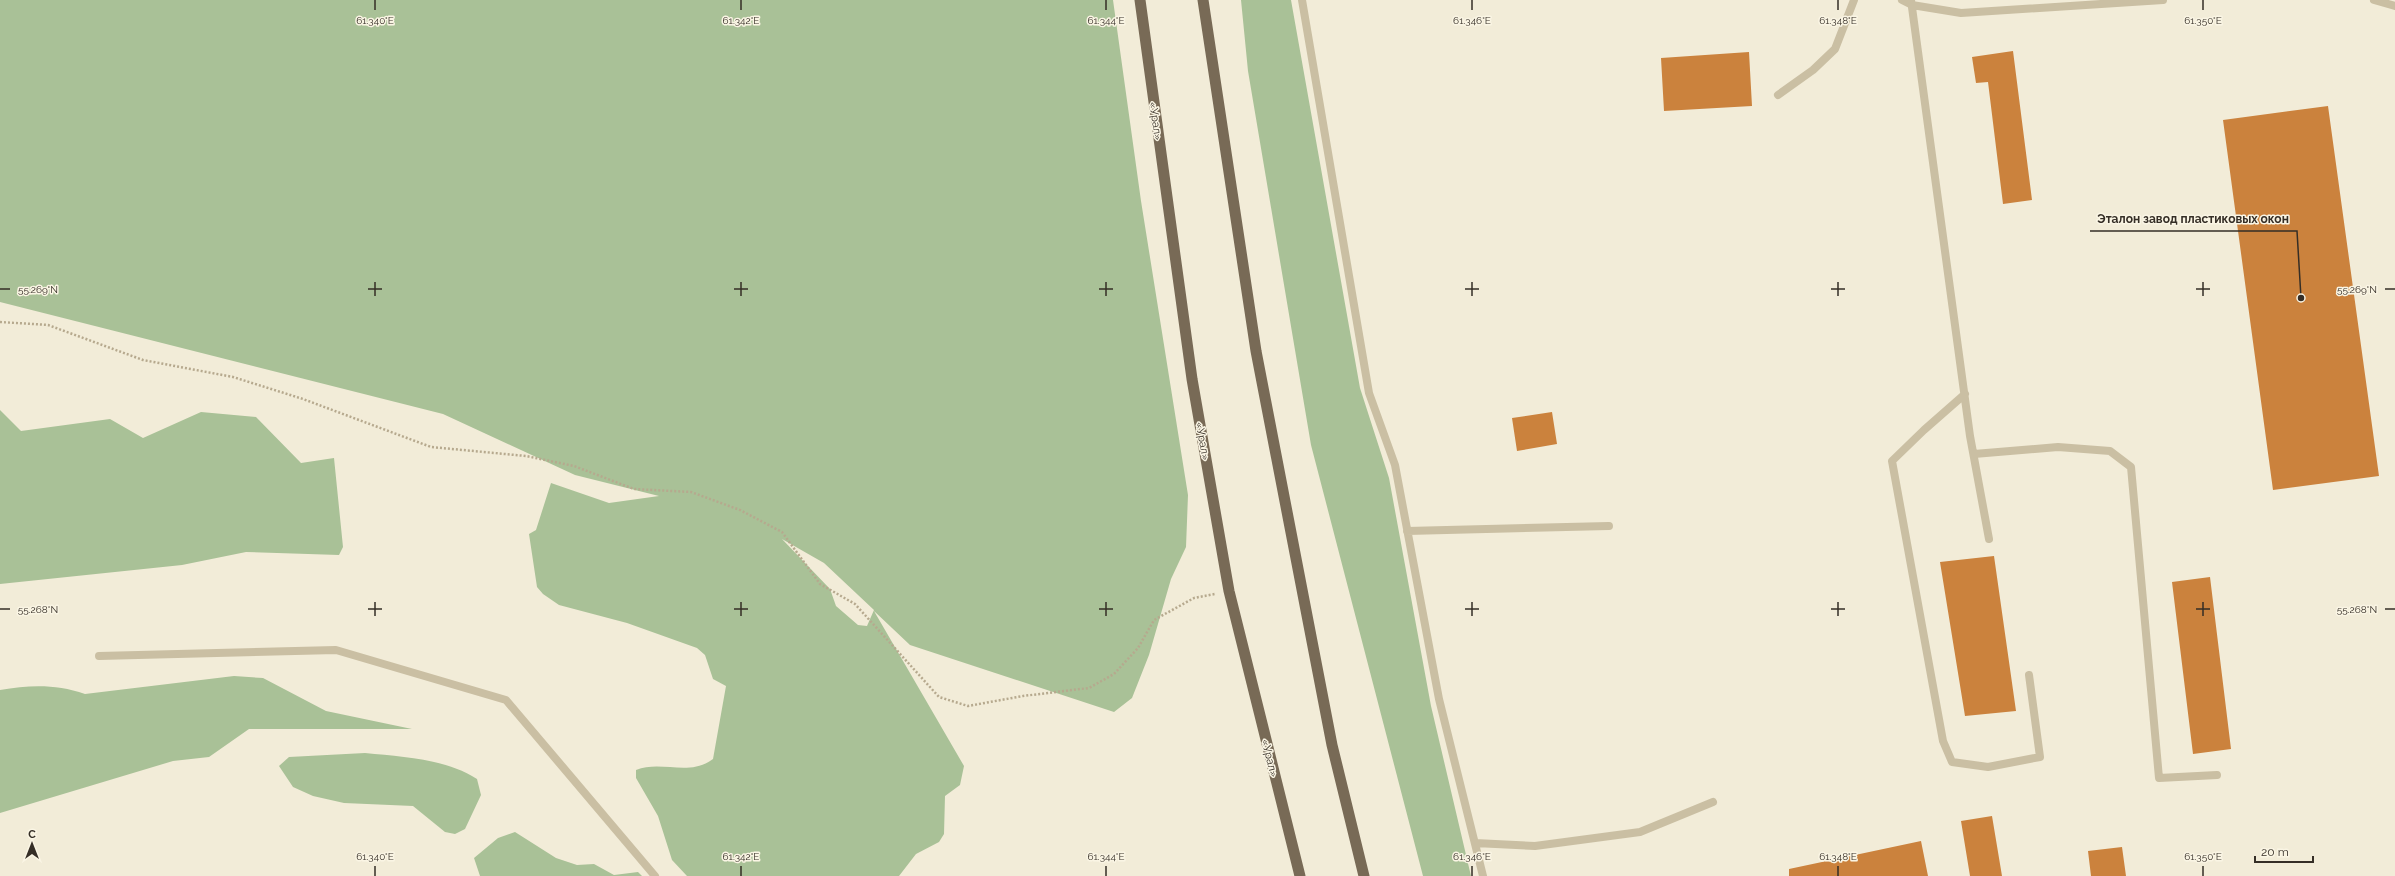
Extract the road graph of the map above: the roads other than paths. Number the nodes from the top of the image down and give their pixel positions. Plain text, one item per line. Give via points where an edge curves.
1 (1140, 0) edge
2 (1203, 0) edge
3 (1302, 0) edge
4 (1854, 0) edge
5 (1902, 0) edge
6 (2163, 0) edge
7 (2374, 0) edge
8 (1911, 2) edge
9 (2395, 6) edge
10 (1778, 95) dead end
11 (1966, 394) junction
12 (1974, 454) junction
13 (1608, 526) dead end
14 (1408, 531) junction
15 (1989, 539) dead end
16 (99, 656) dead end
17 (2028, 675) dead end
18 (2217, 775) dead end
19 (1713, 802) dead end
20 (1475, 843) junction
21 (655, 876) edge
22 (1300, 876) edge
23 (1364, 876) edge
24 (1483, 876) edge

1 - 22 main road, «Урал» via 1192,379 1229,591
2 - 23 main road via 1258,358 1332,745
3 - 14 lane via 1369,393 1395,465
4 - 10 lane via 1835,49 1813,70
5 - 8 lane
6 - 8 lane via 1961,13
7 - 9 lane
8 - 11 lane
11 - 12 lane
11 - 17 lane via 1892,461 1943,741 1952,762 1988,767 2040,757
12 - 15 lane
12 - 18 lane via 2058,447 2110,451 2131,467 2159,778
13 - 14 lane
14 - 20 lane via 1440,699
16 - 21 lane via 336,650 506,700
19 - 20 lane via 1640,832 1535,846
20 - 24 lane

